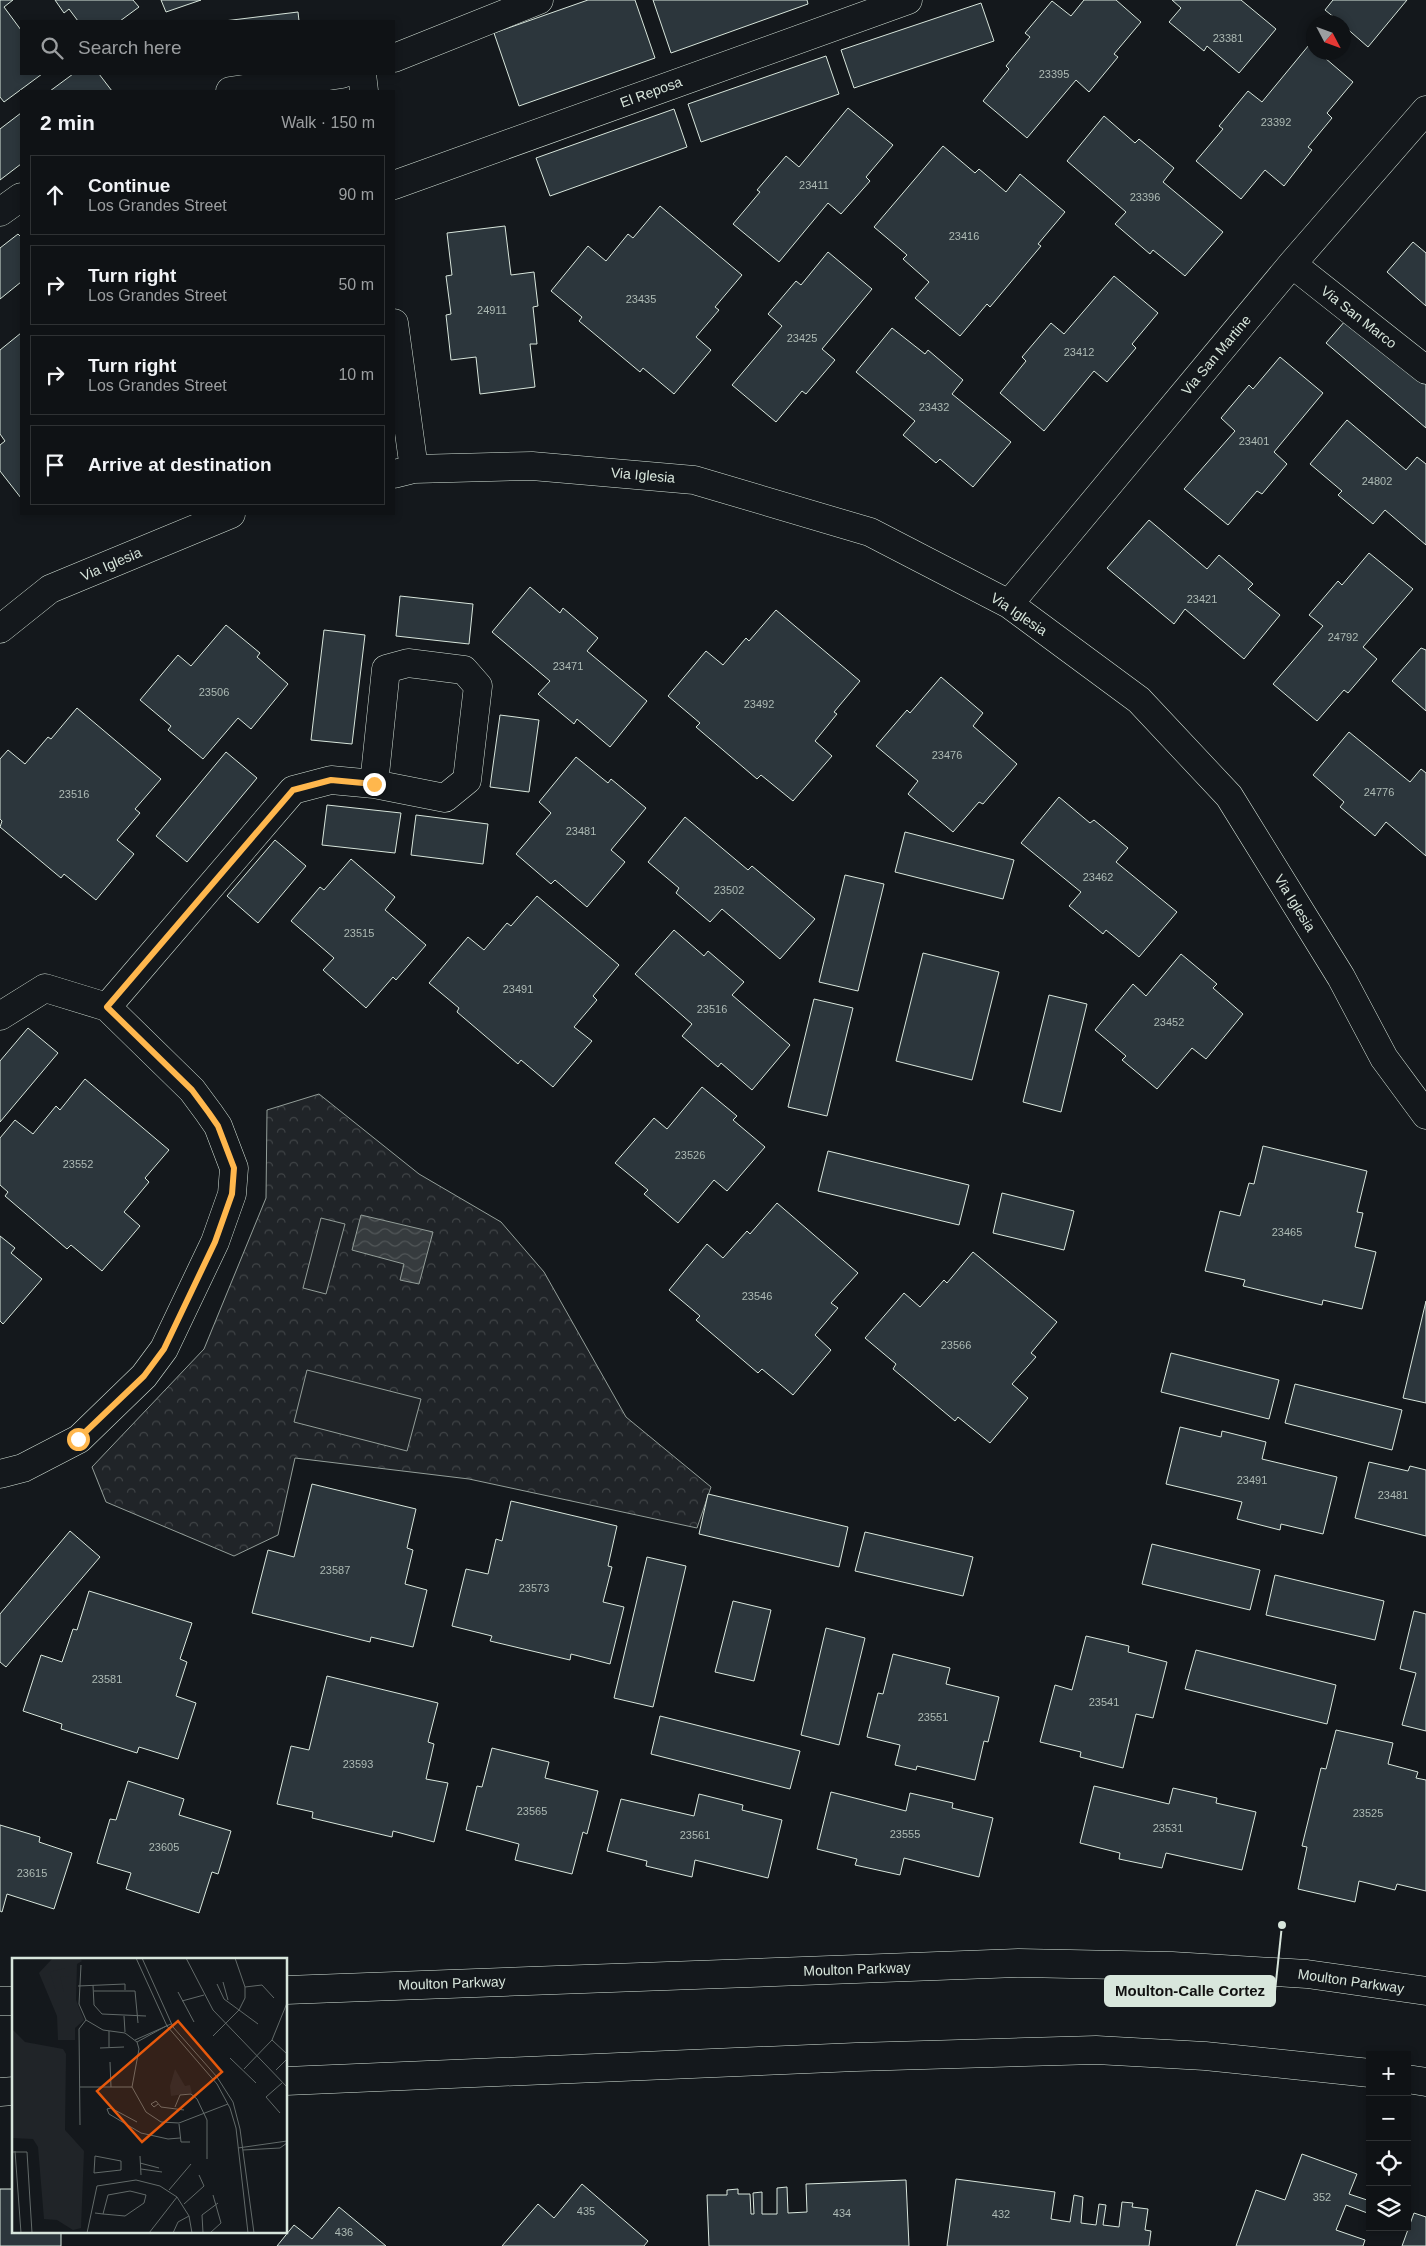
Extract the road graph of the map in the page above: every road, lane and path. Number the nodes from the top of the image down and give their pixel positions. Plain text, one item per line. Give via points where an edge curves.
1 (539, 0) edge
2 (908, 0) edge
3 (395, 58) edge
4 (335, 75) edge
5 (362, 75) edge
6 (237, 90) edge
7 (364, 90) edge
8 (1426, 110) edge
9 (395, 185) edge
10 (20, 198) edge
11 (0, 212) edge
12 (1292, 264) junction
13 (395, 338) edge
14 (1426, 370) edge
15 (404, 471) edge
16 (230, 515) edge
17 (1009, 604) junction
18 (0, 629) edge
19 (374, 784) junction
20 (107, 1007) junction
21 (0, 1016) edge
22 (1426, 1115) edge
23 (0, 1474) edge
24 (288, 1990) edge
25 (1426, 1991) edge
26 (1366, 2073) edge
27 (1411, 2080) edge
28 (288, 2081) edge
29 (1426, 2082) edge

1 - 3 street
2 - 9 street, El Reposa
4 - 6 street
5 - 7 street
8 - 12 street, Via San Martine
10 - 11 street
12 - 14 street, Via San Marco
12 - 17 street, Via San Martine
13 - 15 street
15 - 17 street, Via Iglesia via 532,466 694,480 870,532
16 - 18 street, Via Iglesia via 50,589
17 - 22 street, Via Iglesia via 1139,700 1229,796 1341,978 1384,1058
19 - 19 street via 445,798 466,780 478,686 464,670 408,663 386,669
19 - 20 street via 331,780 293,790
20 - 21 street via 45,988
20 - 23 street via 192,1090 218,1126 234,1168 232,1194 215,1242 164,1349 144,1376 78,1439 23,1468
24 - 25 street, Moulton Parkway via 1019,1963 1172,1966 1307,1974
26 - 28 street via 1205,2056 1096,2050 846,2057
27 - 29 street

